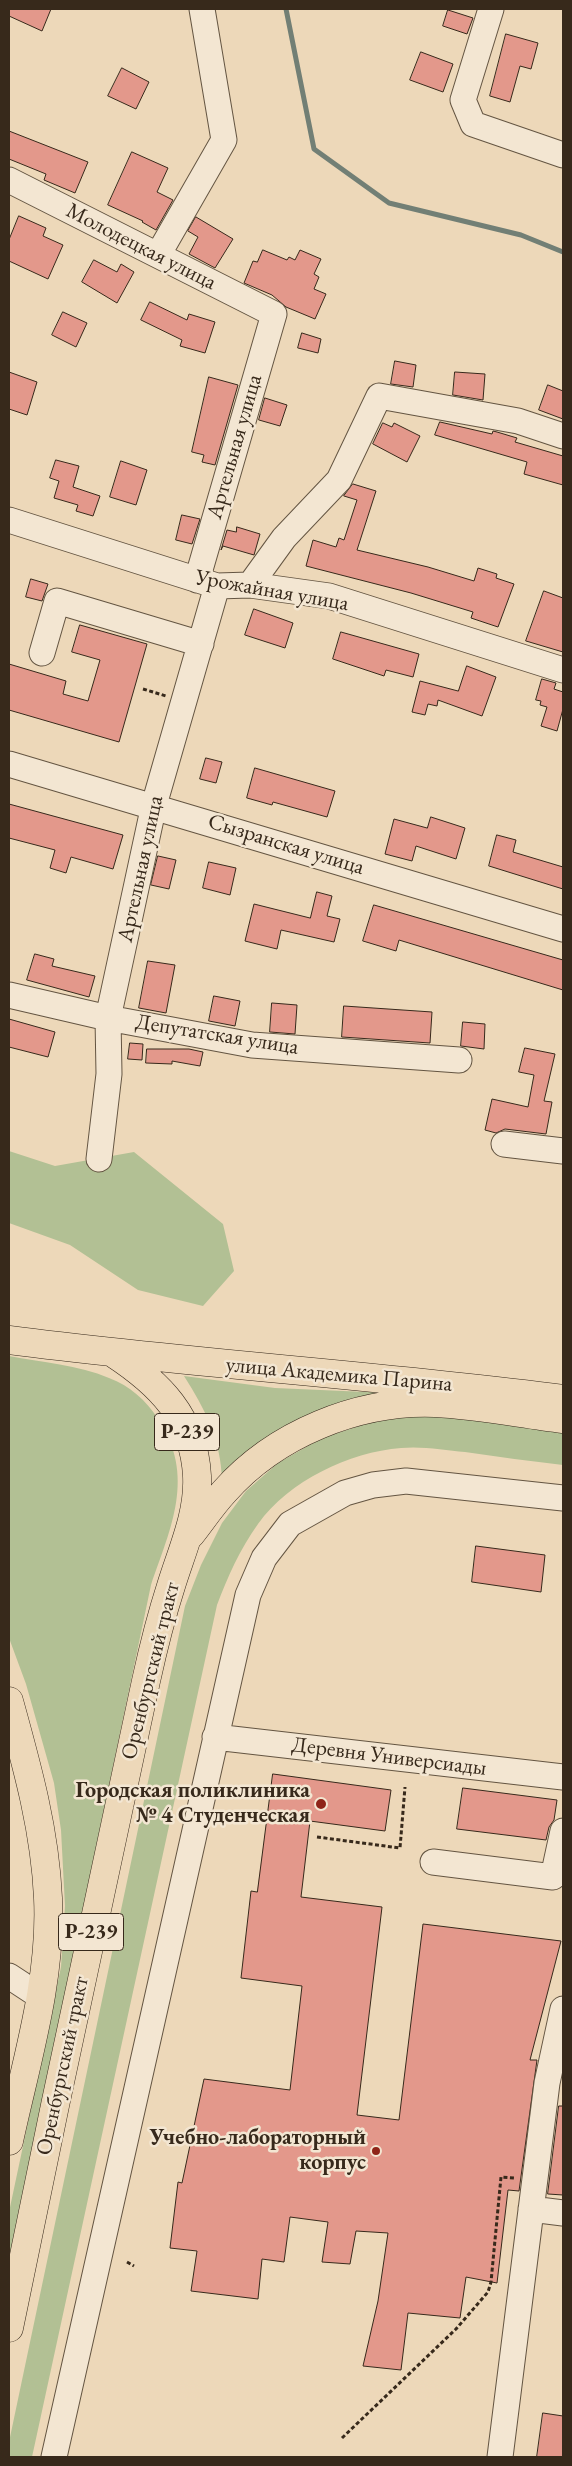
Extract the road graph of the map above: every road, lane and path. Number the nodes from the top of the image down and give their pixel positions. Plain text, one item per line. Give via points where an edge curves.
1 (202, 9) edge
2 (491, 9) edge
3 (563, 155) edge
4 (9, 180) edge
5 (158, 256) junction
6 (274, 314) joint
7 (563, 436) edge
8 (9, 520) edge
9 (207, 583) junction
10 (250, 586) junction
11 (201, 644) junction
12 (42, 653) dead end
13 (563, 670) edge
14 (9, 764) edge
15 (154, 805) junction
16 (563, 929) edge
17 (9, 995) edge
18 (108, 1018) junction
19 (459, 1060) dead end
20 (504, 1144) dead end
21 (563, 1151) edge
22 (100, 1159) dead end
23 (9, 1340) edge
24 (114, 1353) junction
25 (563, 1399) edge
26 (563, 1419) edge
27 (563, 1498) edge
28 (187, 1540) junction
29 (9, 1701) edge
30 (216, 1737) junction
31 (563, 1777) edge
32 (405, 1787) dead end
33 (563, 1831) edge
34 (317, 1837) dead end
35 (433, 1862) dead end
36 (9, 1976) edge
37 (41, 1997) junction
38 (563, 2009) edge
39 (555, 2084) edge
40 (9, 2141) edge
41 (517, 2170) dead end
42 (531, 2210) junction
43 (563, 2213) edge
44 (127, 2262) dead end
45 (134, 2266) dead end
46 (9, 2328) edge
47 (342, 2438) dead end
48 (54, 2457) edge
49 (500, 2457) edge

1 - 5 street via 224,140
2 - 3 street via 463,100 474,124
4 - 5 street, Молодецкая улица
5 - 6 street, Молодецкая улица
6 - 9 street, Артельная улица
7 - 10 street via 518,421 379,396 338,480 284,538
8 - 9 street, Урожайная улица
9 - 10 street, Урожайная улица
9 - 11 street, Артельная улица
10 - 13 street, Урожайная улица via 329,596
11 - 12 street via 57,601
11 - 15 street, Артельная улица
14 - 15 street, Сызранская улица
15 - 16 street, Сызранская улица
15 - 18 street, Артельная улица
17 - 18 street, Депутатская улица
18 - 19 street, Депутатская улица via 252,1045
18 - 22 street, Артельная улица via 109,1074
20 - 21 street
23 - 24 main road, Оренбургский тракт / Р-239
24 - 25 main road, улица Академика Парина via 436,1383
24 - 28 main road, Оренбургский тракт / Р-239 via 143,1373 165,1394 184,1423 194,1451 197,1476
26 - 28 main road, улица Академика Парина via 434,1403 384,1406 340,1417 299,1434 260,1459 225,1491
27 - 30 street via 406,1481 345,1493 290,1524 264,1558 248,1595
28 - 46 main road, Оренбургский тракт / Р-239 via 154,1647 83,1968
29 - 37 main road, Оренбургский тракт / Р-239 via 30,1775 42,1838 48,1899 47,1951
30 - 31 street, Деревня Универсиады
30 - 48 street
32 - 34 path via 400,1848
33 - 35 street via 553,1877
36 - 37 street
37 - 40 main road, Оренбургский тракт / Р-239
38 - 39 street
39 - 42 street
41 - 47 path via 516,2178 501,2177 488,2292 456,2329
42 - 43 street
42 - 49 street
44 - 45 path

